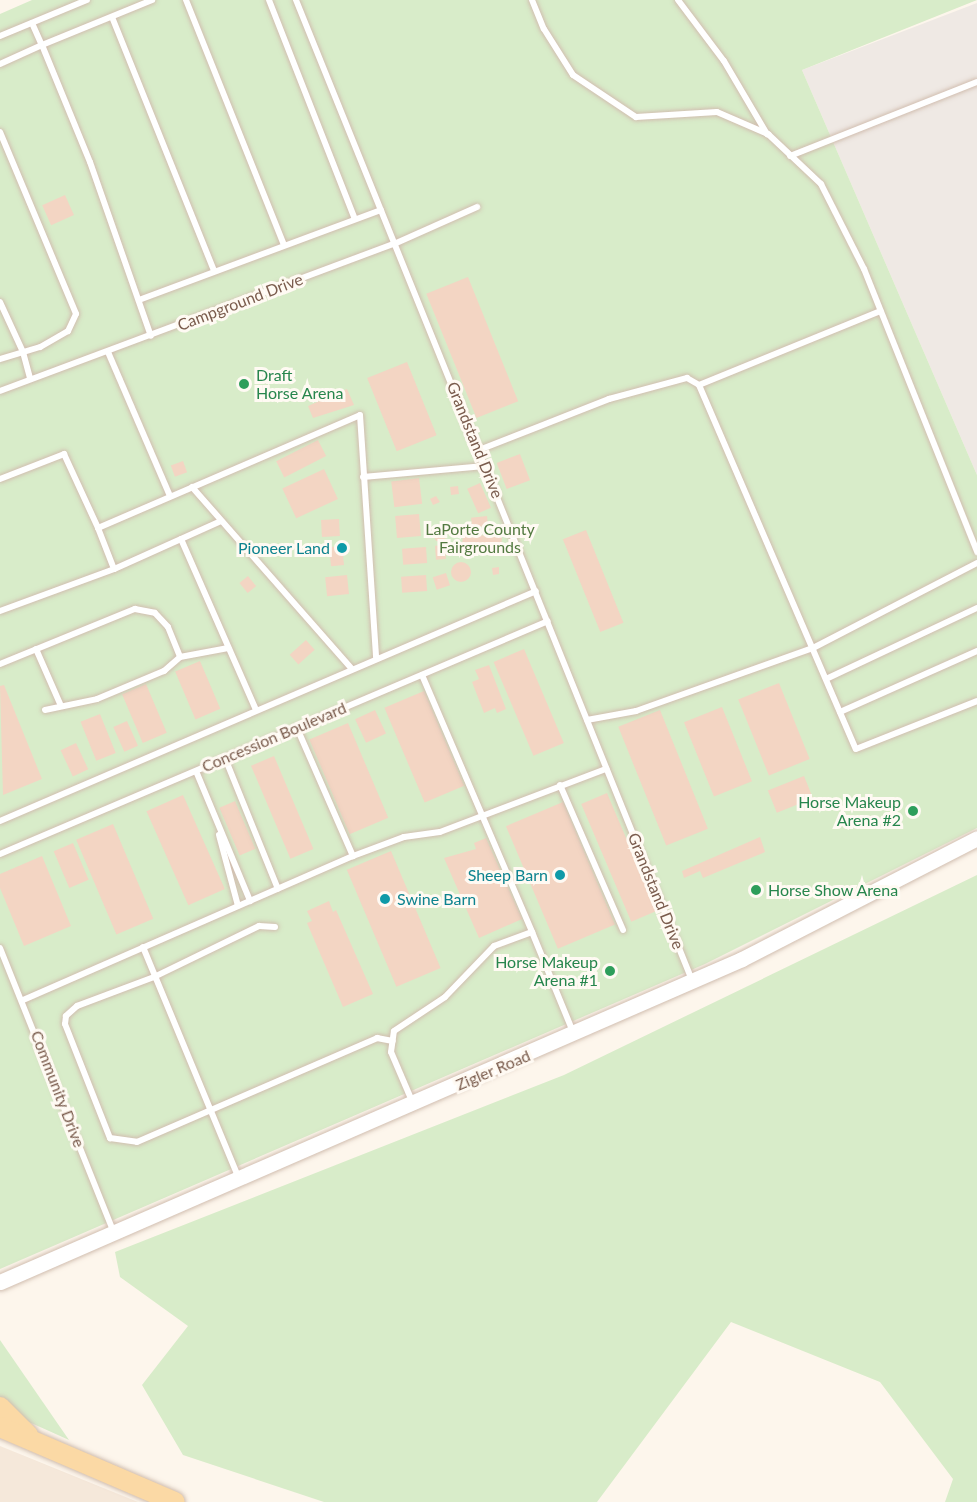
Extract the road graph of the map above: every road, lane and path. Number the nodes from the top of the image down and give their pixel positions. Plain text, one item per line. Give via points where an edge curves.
1 (87, 0) edge
2 (152, 0) edge
3 (186, 0) edge
4 (269, 0) edge
5 (296, 0) edge
6 (532, 0) edge
7 (678, 0) edge
8 (112, 17) junction
9 (32, 23) junction
10 (0, 36) edge
11 (42, 45) junction
12 (0, 64) edge
13 (977, 82) edge
14 (0, 132) edge
15 (768, 134) junction
16 (790, 156) junction
17 (477, 207) dead end
18 (381, 210) junction
19 (354, 217) junction
20 (394, 244) junction
21 (284, 245) junction
22 (214, 272) junction
23 (139, 300) junction
24 (0, 302) edge
25 (880, 311) junction
26 (151, 336) junction
27 (23, 352) junction
28 (108, 352) junction
29 (0, 359) edge
30 (30, 379) junction
31 (699, 385) junction
32 (0, 391) edge
33 (479, 450) junction
34 (485, 466) junction
35 (363, 477) junction
36 (0, 479) edge
37 (192, 486) junction
38 (170, 496) junction
39 (221, 521) junction
40 (98, 528) junction
41 (181, 539) junction
42 (977, 552) edge
43 (977, 563) edge
44 (114, 569) junction
45 (536, 591) junction
46 (977, 608) edge
47 (0, 611) edge
48 (548, 621) junction
49 (228, 648) junction
50 (813, 648) junction
51 (36, 649) junction
52 (977, 651) edge
53 (180, 657) junction
54 (376, 658) junction
55 (0, 664) edge
56 (351, 668) junction
57 (422, 675) junction
58 (826, 679) junction
59 (977, 701) edge
60 (61, 706) junction
61 (45, 710) dead end
62 (256, 710) junction
63 (840, 712) junction
64 (587, 720) junction
65 (297, 728) junction
66 (225, 758) junction
67 (606, 769) junction
68 (196, 771) junction
69 (560, 785) junction
70 (212, 811) junction
71 (485, 816) junction
72 (0, 821) edge
73 (977, 838) edge
74 (0, 854) edge
75 (353, 856) junction
76 (278, 889) junction
77 (250, 901) junction
78 (238, 906) junction
79 (275, 927) dead end
80 (623, 930) dead end
81 (532, 932) junction
82 (143, 947) junction
83 (0, 948) edge
84 (154, 977) junction
85 (692, 981) junction
86 (23, 1000) junction
87 (574, 1035) junction
88 (393, 1041) junction
89 (413, 1104) junction
90 (210, 1111) junction
91 (239, 1179) junction
92 (113, 1230) junction
93 (0, 1282) edge
94 (0, 1407) edge
95 (0, 1427) edge
96 (37, 1444) junction
97 (175, 1502) edge

1 - 9 lane
2 - 8 lane
3 - 21 lane
4 - 19 lane
5 - 18 lane, Grandstand Drive
6 - 15 lane via 544,29 573,75 636,117 717,112
7 - 15 lane via 724,61
8 - 11 lane
8 - 22 lane
9 - 10 lane
9 - 11 lane
11 - 12 lane
11 - 23 lane via 90,162
13 - 16 lane
14 - 27 lane via 76,314 68,331
15 - 16 lane
16 - 25 lane via 821,184 864,269
17 - 20 lane, Campground Drive
18 - 19 lane
18 - 20 lane, Grandstand Drive
19 - 21 lane
20 - 26 lane, Campground Drive
20 - 33 lane, Grandstand Drive
21 - 22 lane
22 - 23 lane
23 - 26 lane
24 - 27 lane
25 - 31 lane
25 - 42 lane
26 - 28 lane, Campground Drive
27 - 29 lane
27 - 30 lane
28 - 30 lane, Campground Drive
28 - 38 lane
30 - 32 lane, Campground Drive
31 - 33 lane via 687,378 609,399
31 - 50 lane
33 - 34 lane, Grandstand Drive
34 - 35 lane
34 - 45 lane, Grandstand Drive
35 - 37 lane via 360,416
35 - 54 lane
36 - 40 lane via 64,454
37 - 38 lane
37 - 39 lane
38 - 40 lane
39 - 41 lane
39 - 56 lane
40 - 44 lane
41 - 44 lane
41 - 49 lane
43 - 50 lane
44 - 47 lane
45 - 48 lane, Grandstand Drive
45 - 54 lane
46 - 58 lane
48 - 57 lane, Concession Boulevard
48 - 64 lane, Grandstand Drive
49 - 53 lane
49 - 62 lane
50 - 58 lane
50 - 64 lane via 636,711
51 - 53 lane via 135,609 155,613 162,620
51 - 55 lane
51 - 60 lane
52 - 63 lane
53 - 60 lane via 164,671 97,699
54 - 56 lane
56 - 62 lane
57 - 65 lane, Concession Boulevard
57 - 71 lane
58 - 63 lane
59 - 63 lane via 856,749
60 - 61 lane
62 - 72 lane
64 - 67 lane, Grandstand Drive
65 - 66 lane, Concession Boulevard
65 - 75 lane
66 - 68 lane, Concession Boulevard
66 - 76 lane
67 - 69 lane
67 - 85 lane, Grandstand Drive
68 - 70 lane
68 - 74 lane, Concession Boulevard
69 - 71 lane
69 - 80 lane
70 - 77 lane
70 - 78 lane
71 - 75 lane via 440,832 404,837
71 - 81 lane
73 - 85 street, Zigler Road
75 - 76 lane
76 - 77 lane
77 - 78 lane
78 - 82 lane
79 - 84 lane via 259,926
81 - 87 lane
81 - 88 lane via 494,946 445,997 394,1031
82 - 84 lane
82 - 86 lane
83 - 86 lane, Community Drive
84 - 90 lane
84 - 90 lane via 77,1006 66,1016 64,1024 105,1132 117,1141 137,1142
85 - 87 street, Zigler Road
86 - 92 lane, Community Drive
87 - 89 street, Zigler Road
88 - 89 lane via 391,1052
88 - 90 lane via 377,1038
89 - 91 street, Zigler Road
90 - 91 lane
91 - 92 street, Zigler Road
92 - 93 street, Zigler Road
94 - 96 main road
95 - 96 main road
96 - 97 main road

